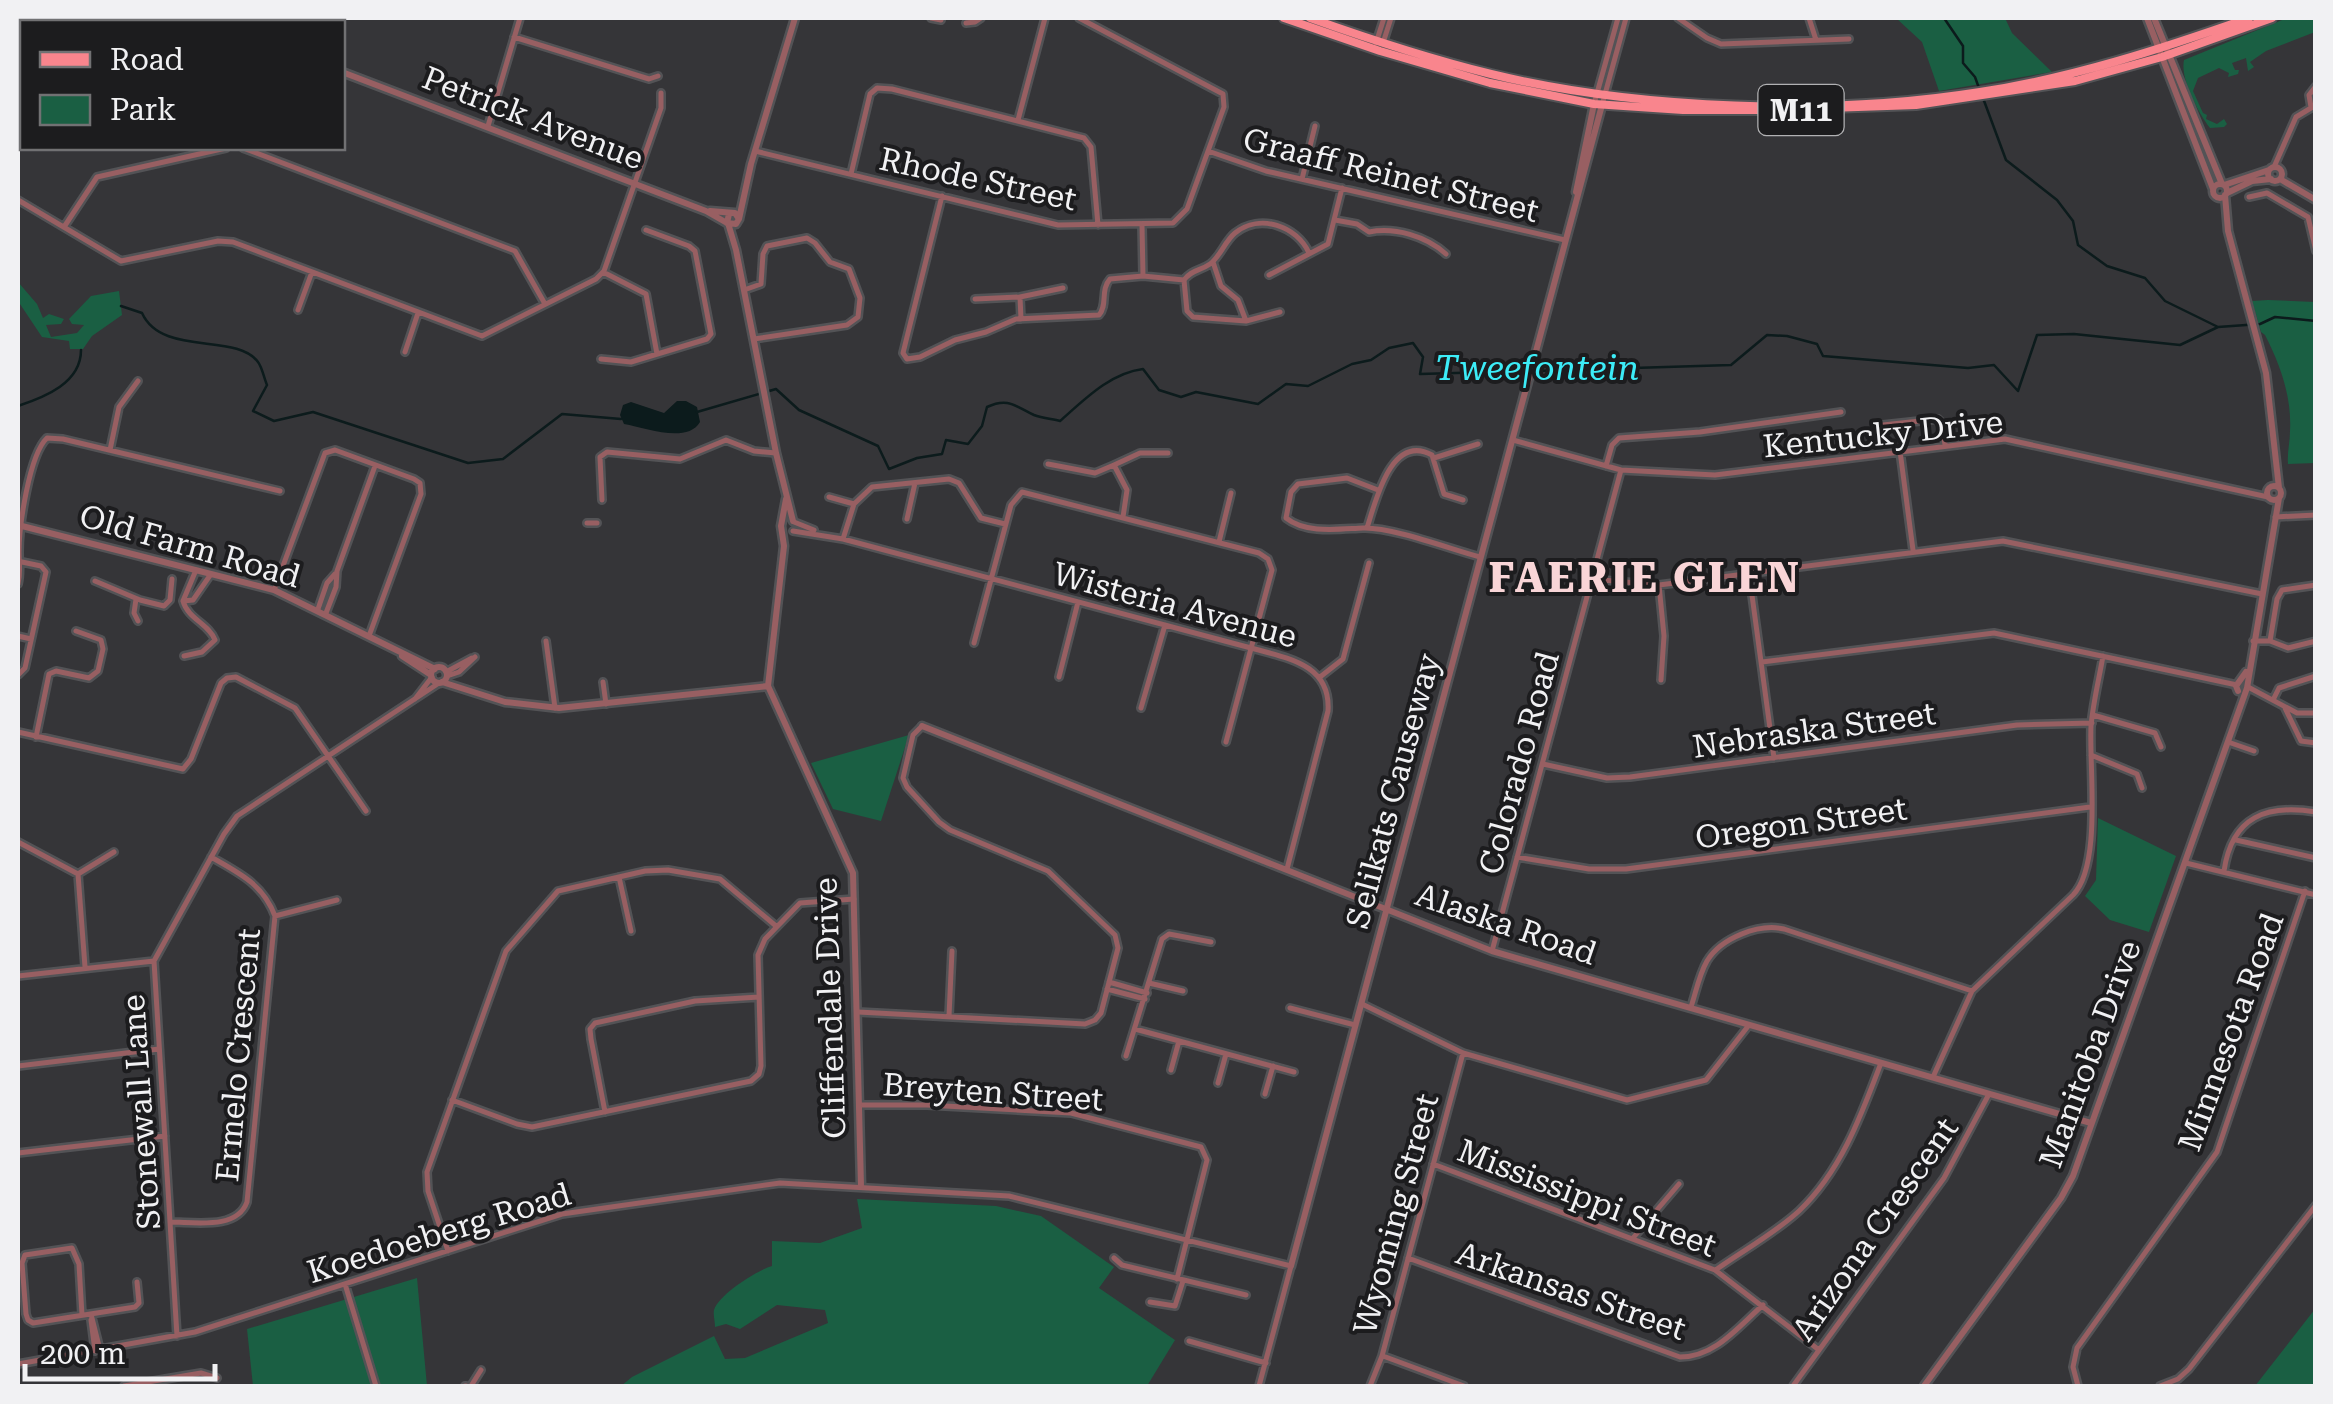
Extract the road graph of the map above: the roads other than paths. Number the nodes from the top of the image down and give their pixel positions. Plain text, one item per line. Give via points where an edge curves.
1 (520, 18) edge
2 (795, 18) edge
3 (932, 18) edge
4 (981, 18) edge
5 (1044, 18) edge
6 (1080, 18) edge
7 (1284, 18) edge
8 (1310, 18) edge
9 (1388, 18) edge
10 (1618, 18) edge
11 (1626, 18) edge
12 (1680, 18) edge
13 (1809, 18) edge
14 (2147, 18) edge
15 (2154, 18) edge
16 (2249, 18) edge
17 (2272, 18) edge
18 (941, 20) edge
19 (966, 23) dead end
20 (514, 38) junction
21 (1848, 39) dead end
22 (1816, 40) junction
23 (1378, 46) junction
24 (2164, 51) junction
25 (345, 73) edge
26 (658, 76) dead end
27 (2316, 86) edge
28 (661, 93) dead end
29 (1602, 93) junction
30 (1961, 97) junction
31 (1598, 104) junction
32 (2313, 106) edge
33 (1018, 120) junction
34 (488, 126) junction
35 (1315, 126) dead end
36 (217, 150) edge
37 (249, 150) edge
38 (755, 150) junction
39 (1208, 151) junction
40 (2276, 172) junction
41 (851, 174) junction
42 (1302, 180) junction
43 (635, 184) junction
44 (1342, 188) junction
45 (2224, 189) junction
46 (2214, 192) junction
47 (743, 194) junction
48 (942, 196) junction
49 (2249, 197) dead end
50 (18, 200) edge
51 (2316, 200) edge
52 (728, 218) junction
53 (1335, 220) junction
54 (738, 221) junction
55 (1142, 225) junction
56 (1098, 226) junction
57 (63, 228) junction
58 (646, 230) dead end
59 (2228, 231) junction
60 (1565, 240) junction
61 (736, 250) junction
62 (2316, 250) edge
63 (1310, 253) junction
64 (1446, 254) dead end
65 (1213, 262) junction
66 (312, 272) junction
67 (603, 272) junction
68 (1270, 275) dead end
69 (1143, 276) junction
70 (1184, 280) junction
71 (1062, 288) dead end
72 (744, 290) junction
73 (1020, 296) junction
74 (975, 299) dead end
75 (545, 304) junction
76 (298, 310) dead end
77 (1280, 312) dead end
78 (418, 313) junction
79 (1021, 319) junction
80 (1246, 321) junction
81 (754, 339) junction
82 (406, 352) dead end
83 (657, 354) junction
84 (602, 359) dead end
85 (138, 381) dead end
86 (1841, 412) dead end
87 (1883, 425) dead end
88 (1512, 440) junction
89 (1478, 444) dead end
90 (1945, 445) junction
91 (110, 450) junction
92 (1900, 451) junction
93 (776, 453) junction
94 (1168, 453) dead end
95 (1434, 458) junction
96 (1048, 464) dead end
97 (1114, 465) junction
98 (375, 466) junction
99 (1606, 466) junction
100 (1620, 470) junction
101 (915, 483) junction
102 (280, 490) dead end
103 (1378, 490) junction
104 (2272, 493) junction
105 (1231, 494) dead end
106 (829, 496) dead end
107 (602, 500) dead end
108 (1463, 500) dead end
109 (854, 504) junction
110 (2316, 515) edge
111 (1123, 517) junction
112 (2276, 517) junction
113 (907, 519) dead end
114 (790, 521) junction
115 (588, 523) dead end
116 (597, 523) dead end
117 (1006, 525) junction
118 (19, 526) edge
119 (1367, 528) junction
120 (789, 531) junction
121 (822, 534) junction
122 (844, 539) junction
123 (1219, 542) junction
124 (1913, 550) junction
125 (1482, 558) junction
126 (20, 562) junction
127 (169, 563) junction
128 (1369, 563) dead end
129 (182, 567) junction
130 (196, 570) junction
131 (1750, 573) junction
132 (211, 574) junction
133 (172, 579) dead end
134 (992, 579) junction
135 (1592, 579) junction
136 (95, 581) dead end
137 (18, 584) edge
138 (1659, 585) junction
139 (2316, 585) edge
140 (274, 590) junction
141 (2262, 594) junction
142 (136, 599) junction
143 (183, 601) junction
144 (1078, 602) junction
145 (322, 611) junction
146 (138, 621) dead end
147 (1165, 625) junction
148 (76, 631) dead end
149 (18, 636) edge
150 (369, 636) junction
151 (31, 639) junction
152 (2253, 641) junction
153 (2316, 641) edge
154 (546, 642) dead end
155 (2270, 642) junction
156 (974, 643) dead end
157 (1251, 648) junction
158 (184, 656) dead end
159 (2104, 656) junction
160 (1762, 662) junction
161 (433, 674) junction
162 (18, 675) edge
163 (2316, 676) edge
164 (1059, 677) dead end
165 (1320, 677) junction
166 (444, 679) junction
167 (1661, 680) dead end
168 (604, 682) dead end
169 (768, 686) junction
170 (2243, 687) junction
171 (413, 701) junction
172 (2272, 701) junction
173 (606, 704) junction
174 (2284, 706) junction
175 (554, 708) junction
176 (1140, 708) dead end
177 (2316, 713) edge
178 (2092, 719) junction
179 (922, 726) joint
180 (18, 732) edge
181 (36, 738) junction
182 (1226, 742) dead end
183 (2228, 742) junction
184 (2316, 743) edge
185 (2161, 746) dead end
186 (2254, 751) dead end
187 (2091, 754) junction
188 (328, 756) junction
189 (1774, 758) junction
190 (1543, 764) junction
191 (2142, 788) dead end
192 (2090, 807) junction
193 (366, 811) dead end
194 (2316, 812) edge
195 (2236, 840) junction
196 (18, 842) edge
197 (114, 852) dead end
198 (211, 857) junction
199 (1517, 857) junction
200 (2316, 858) edge
201 (2186, 863) junction
202 (1287, 869) junction
203 (2224, 872) junction
204 (78, 874) junction
205 (619, 877) junction
206 (2305, 891) junction
207 (2316, 895) edge
208 (855, 899) junction
209 (337, 900) dead end
210 (1387, 910) junction
211 (274, 916) junction
212 (776, 926) junction
213 (630, 931) dead end
214 (1210, 942) dead end
215 (952, 951) dead end
216 (1492, 951) junction
217 (154, 962) junction
218 (85, 968) junction
219 (18, 976) edge
220 (1149, 984) junction
221 (1108, 986) junction
222 (1184, 991) dead end
223 (1972, 992) junction
224 (1146, 996) junction
225 (759, 997) junction
226 (1362, 1004) junction
227 (1691, 1007) junction
228 (1290, 1008) dead end
229 (858, 1012) junction
230 (949, 1016) junction
231 (1355, 1025) junction
232 (1749, 1025) junction
233 (1136, 1029) junction
234 (1179, 1041) junction
235 (159, 1049) junction
236 (1463, 1053) junction
237 (1226, 1054) junction
238 (1126, 1056) dead end
239 (1881, 1062) junction
240 (18, 1066) edge
241 (1273, 1066) junction
242 (1171, 1070) dead end
243 (1294, 1072) dead end
244 (1933, 1076) junction
245 (1218, 1083) dead end
246 (1264, 1094) dead end
247 (1989, 1094) junction
248 (452, 1100) junction
249 (860, 1105) junction
250 (605, 1112) junction
251 (2091, 1123) junction
252 (165, 1136) junction
253 (18, 1153) edge
254 (1433, 1164) junction
255 (1678, 1184) dead end
256 (862, 1186) junction
257 (2316, 1205) edge
258 (170, 1222) junction
259 (1633, 1238) junction
260 (1188, 1240) junction
261 (448, 1251) junction
262 (1114, 1258) dead end
263 (1408, 1258) junction
264 (1292, 1266) junction
265 (1716, 1270) junction
266 (1180, 1280) junction
267 (138, 1282) dead end
268 (345, 1284) junction
269 (1246, 1295) dead end
270 (1150, 1302) dead end
271 (1763, 1305) junction
272 (91, 1314) junction
273 (82, 1315) junction
274 (177, 1336) junction
275 (1189, 1341) dead end
276 (1819, 1350) junction
277 (98, 1351) junction
278 (1382, 1356) junction
279 (1266, 1363) junction
280 (18, 1364) edge
281 (480, 1370) dead end
282 (217, 1378) dead end
283 (124, 1386) edge
284 (376, 1386) edge
285 (468, 1386) edge
286 (1260, 1386) edge
287 (1370, 1386) edge
288 (1464, 1386) edge
289 (1793, 1386) edge
290 (1924, 1386) edge
291 (2078, 1386) edge
292 (2160, 1386) edge

1 - 20 street
2 - 38 street
3 - 18 street
4 - 19 street
5 - 33 street
6 - 39 street via 1222,92 1224,107
7 - 23 main road, M11
8 - 23 main road, M11
9 - 23 street
10 - 29 street, Selikats Causeway
11 - 29 street, Selikats Causeway
12 - 22 street via 1721,44
13 - 22 street
14 - 24 street
15 - 24 street
16 - 24 main road, M11
17 - 24 main road, M11
20 - 26 street via 649,79
20 - 34 street
21 - 22 street
23 - 29 main road, M11
23 - 31 main road, M11 via 1504,86
24 - 30 main road, M11
24 - 45 street, Manitoba Drive
24 - 46 street, Manitoba Drive
25 - 34 street, Petrick Avenue
27 - 32 street via 2310,91
28 - 43 street via 662,108
29 - 30 main road, M11 via 1725,104
29 - 31 street, Selikats Causeway
30 - 31 main road, M11 via 1878,109
31 - 60 street, Selikats Causeway
32 - 40 street via 2294,119
33 - 41 street via 877,88
33 - 56 street via 1089,142
34 - 43 street, Petrick Avenue
35 - 42 street
36 - 57 street via 98,177
37 - 75 street via 515,251
38 - 41 street, Rhode Street
38 - 47 street
39 - 42 street, Graaff Reinet Street
39 - 55 street, Rhode Street via 1185,213 1170,224
40 - 45 street
40 - 51 street
41 - 48 street, Rhode Street
42 - 44 street, Graaff Reinet Street
43 - 52 street, Petrick Avenue
43 - 67 street
44 - 53 street
44 - 60 street, Graaff Reinet Street
45 - 46 street
45 - 46 street
45 - 59 street, Manitoba Drive
46 - 59 street, Manitoba Drive
47 - 52 street
47 - 54 street
48 - 56 street, Rhode Street via 1058,225
48 - 79 street via 906,359
49 - 62 street via 2268,194 2308,217
50 - 57 street
52 - 54 street via 736,214
52 - 61 street
53 - 63 street via 1328,244
53 - 64 street via 1368,232 1407,234
54 - 61 street
55 - 56 street, Rhode Street
55 - 69 street
57 - 66 street via 121,261 228,241
58 - 83 street via 693,249 711,331 707,339
59 - 104 street, Manitoba Drive via 2266,373 2276,472
60 - 88 street, Selikats Causeway
61 - 72 street
63 - 65 street via 1294,231 1256,224 1236,232
63 - 68 street
65 - 70 street
65 - 80 street
66 - 76 street
66 - 78 street
67 - 75 street
67 - 83 street via 647,295
69 - 70 street
69 - 79 street via 1110,280 1099,315
70 - 80 street via 1191,316
71 - 73 street
72 - 81 street
72 - 81 street via 761,284 768,246 807,238 830,262 849,269 860,298 860,312 847,325
73 - 74 street
73 - 79 street
75 - 78 street via 482,336
77 - 80 street
78 - 82 street
81 - 93 street
83 - 84 street via 625,362
85 - 91 street via 120,407
86 - 99 street via 1620,438
87 - 90 street via 1938,419
88 - 99 street, Kentucky Drive
88 - 125 street, Selikats Causeway
89 - 95 street
90 - 92 street, Kentucky Drive
90 - 104 street, Kentucky Drive via 2012,440
91 - 102 street
91 - 118 street via 56,437 42,441
92 - 100 street, Kentucky Drive via 1723,475
92 - 124 street
93 - 107 street via 726,440 680,460 611,451 600,459
93 - 114 street
94 - 97 street via 1140,453
95 - 103 street via 1408,452
95 - 108 street via 1444,494
96 - 97 street via 1094,474
97 - 111 street via 1127,490
98 - 140 street via 325,452
98 - 145 street
98 - 150 street via 414,479 422,489
99 - 100 street, Kentucky Drive
100 - 135 street, Colorado Road
101 - 109 street via 872,486
101 - 113 street
101 - 117 street via 956,480 979,516
103 - 119 street
103 - 119 street via 1341,478 1298,484 1291,492 1288,521
104 - 112 street, Manitoba Drive
105 - 123 street
106 - 109 street
109 - 122 street
110 - 112 street
111 - 117 street via 1026,491 1012,500
111 - 123 street
112 - 141 street, Manitoba Drive
114 - 120 street
114 - 120 street
114 - 121 street, Wisteria Avenue
115 - 116 street
117 - 134 street
118 - 126 street
118 - 127 street, Old Farm Road
119 - 125 street
120 - 121 street, Wisteria Avenue
120 - 169 street
121 - 122 street, Wisteria Avenue
122 - 134 street, Wisteria Avenue
123 - 157 street via 1260,553 1271,564
124 - 131 street
124 - 141 street via 2014,542
125 - 210 street, Selikats Causeway
126 - 137 street
126 - 151 street via 46,572
127 - 129 street, Old Farm Road
127 - 129 street via 172,577
128 - 165 street via 1343,659
129 - 130 street, Old Farm Road
130 - 132 street, Old Farm Road
130 - 143 street
131 - 138 street
131 - 160 street
132 - 140 street, Old Farm Road
132 - 143 street via 193,600
133 - 142 street via 166,605
134 - 144 street, Wisteria Avenue
134 - 156 street
135 - 138 street
135 - 190 street, Colorado Road
136 - 142 street
138 - 167 street
139 - 155 street via 2282,590
140 - 145 street, Old Farm Road
141 - 152 street, Manitoba Drive
142 - 146 street
143 - 158 street via 215,640
144 - 147 street, Wisteria Avenue
144 - 164 street
145 - 150 street, Old Farm Road
147 - 157 street, Wisteria Avenue
147 - 176 street
148 - 181 street via 101,640 99,669 91,678 49,674
149 - 151 street
150 - 161 street, Old Farm Road
151 - 162 street
152 - 155 street
152 - 170 street, Manitoba Drive
153 - 155 street via 2288,648
154 - 175 street
157 - 165 street, Wisteria Avenue via 1304,664
157 - 182 street
159 - 160 street via 1983,633
159 - 170 street
159 - 178 street
160 - 189 street
161 - 166 street
161 - 166 street
161 - 171 street, Stonewall Lane
163 - 172 street via 2279,688
165 - 202 street, Wisteria Avenue via 1328,711
166 - 166 street, Stonewall Lane via 475,657 459,672
166 - 171 street, Stonewall Lane
166 - 175 street via 482,696
168 - 173 street
169 - 173 street
169 - 208 street, Cliffendale Drive via 852,869
170 - 172 street
170 - 183 street, Manitoba Drive
171 - 188 street, Stonewall Lane
172 - 174 street
173 - 175 street
174 - 177 street
174 - 184 street via 2301,741
178 - 185 street, Nebraska Street via 2156,732
178 - 187 street
178 - 189 street, Nebraska Street
179 - 202 street, Alaska Road
179 - 221 street via 904,767 907,787 947,829 1048,871 1111,930 1118,942
180 - 181 street
181 - 188 street via 182,769 224,679 236,677 291,704
183 - 186 street
183 - 201 street, Manitoba Drive
187 - 191 street via 2137,774
187 - 192 street
188 - 193 street
188 - 198 street, Stonewall Lane via 237,816
189 - 190 street, Nebraska Street via 1623,778
190 - 199 street, Colorado Road
192 - 199 street, Oregon Street via 1626,870
192 - 223 street via 2083,883
194 - 195 street via 2268,812 2252,818
195 - 200 street
195 - 203 street
196 - 204 street
197 - 204 street
198 - 211 street, Ermelo Crescent via 254,883
198 - 217 street, Stonewall Lane
199 - 216 street, Colorado Road
201 - 203 street
201 - 251 street, Manitoba Drive
202 - 210 street, Alaska Road
203 - 206 street
204 - 218 street
205 - 212 street via 661,869 716,878
205 - 213 street
205 - 248 street via 558,892 514,940
206 - 207 street
206 - 291 street, Minnesota Road via 2217,1152 2077,1348
208 - 212 street via 800,903
208 - 229 street, Cliffendale Drive
209 - 211 street
210 - 216 street, Alaska Road
210 - 226 street, Selikats Causeway
211 - 258 street, Ermelo Crescent via 245,1208 226,1221
212 - 225 street via 758,949
214 - 220 street via 1166,935
215 - 230 street
216 - 227 street, Alaska Road
217 - 218 street
217 - 235 street, Stonewall Lane
218 - 219 street
220 - 222 street
220 - 224 street
221 - 224 street
221 - 230 street via 1101,1013 1086,1024
223 - 227 street via 1766,926 1714,952
223 - 244 street
224 - 233 street
225 - 250 street via 762,1066 754,1080
225 - 250 street via 696,1001 595,1024 590,1039
226 - 231 street, Selikats Causeway
226 - 236 street
227 - 232 street, Alaska Road
228 - 231 street
229 - 230 street
229 - 249 street, Cliffendale Drive
231 - 264 street, Selikats Causeway
232 - 236 street via 1706,1080 1635,1099
232 - 239 street, Alaska Road
233 - 234 street
233 - 238 street
234 - 237 street
234 - 242 street
235 - 240 street
235 - 252 street, Stonewall Lane
236 - 254 street, Wyoming Street
237 - 241 street
237 - 245 street
239 - 244 street, Alaska Road
239 - 265 street via 1849,1142 1810,1199
241 - 243 street
241 - 246 street
244 - 247 street, Alaska Road
247 - 251 street, Alaska Road
247 - 276 street, Arizona Crescent via 1944,1178
248 - 250 street via 526,1127
248 - 261 street via 426,1181
249 - 256 street, Cliffendale Drive
249 - 260 street, Breyten Street via 1071,1113 1196,1144 1207,1160
251 - 290 street, Manitoba Drive via 2067,1189
252 - 253 street
252 - 258 street, Stonewall Lane
254 - 259 street, Mississippi Street
254 - 263 street, Wyoming Street
255 - 259 street
256 - 260 street, Koedoeberg Road via 1009,1196
256 - 261 street, Koedoeberg Road via 780,1183 577,1212
257 - 292 street via 2189,1369
258 - 274 street, Stonewall Lane
259 - 265 street, Mississippi Street
260 - 264 street, Koedoeberg Road
260 - 266 street, Breyten Street
261 - 268 street, Koedoeberg Road
262 - 266 street via 1122,1266
263 - 271 street, Arkansas Street via 1680,1357 1714,1348
263 - 278 street, Wyoming Street
264 - 279 street, Selikats Causeway
265 - 271 street, Mississippi Street
266 - 269 street
266 - 270 street via 1175,1306
267 - 272 street via 138,1305
268 - 274 street, Koedoeberg Road
268 - 284 street
271 - 276 street, Mississippi Street
272 - 273 street
272 - 277 street
273 - 273 street via 28,1320 25,1255 72,1248
274 - 277 street, Koedoeberg Road
275 - 279 street
276 - 289 street, Arizona Crescent
277 - 280 street, Koedoeberg Road
278 - 287 street, Wyoming Street
278 - 288 street
279 - 286 street, Selikats Causeway
281 - 285 street
282 - 283 street via 201,1373

